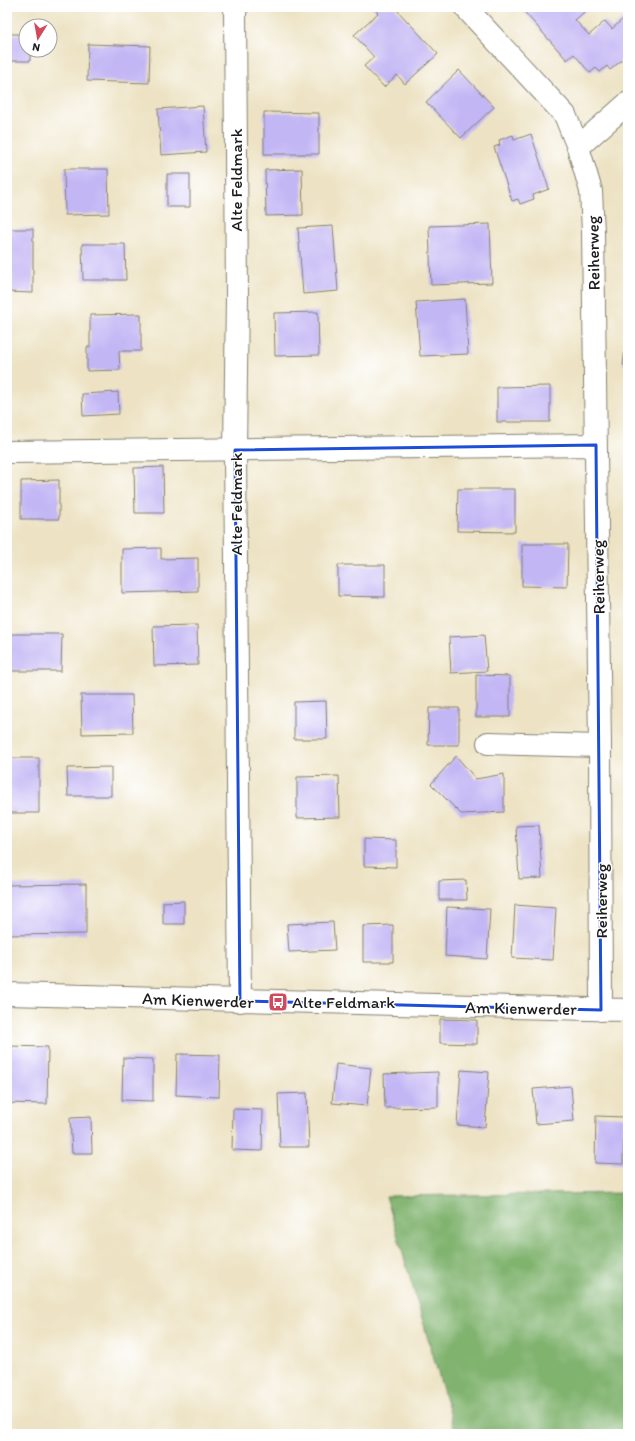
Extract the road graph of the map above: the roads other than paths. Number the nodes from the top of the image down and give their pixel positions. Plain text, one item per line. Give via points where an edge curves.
1 (237, 7) edge
2 (465, 7) edge
3 (628, 103) edge
4 (578, 147) junction
5 (596, 445) junction
6 (235, 450) junction
7 (7, 452) edge
8 (488, 743) dead end
9 (600, 746) junction
10 (7, 994) edge
11 (240, 1001) junction
12 (601, 1010) junction
13 (628, 1010) edge

1 - 6 street, Alte Feldmark
2 - 4 street, Reiherweg via 565,115
3 - 4 street
4 - 5 street, Reiherweg via 590,191 593,232
5 - 6 street
5 - 9 street, Reiherweg
6 - 7 street
6 - 11 street, Alte Feldmark
8 - 9 street
9 - 12 street, Reiherweg
10 - 11 street, Am Kienwerder
11 - 12 street, Am Kienwerder
12 - 13 street, Am Kienwerder

